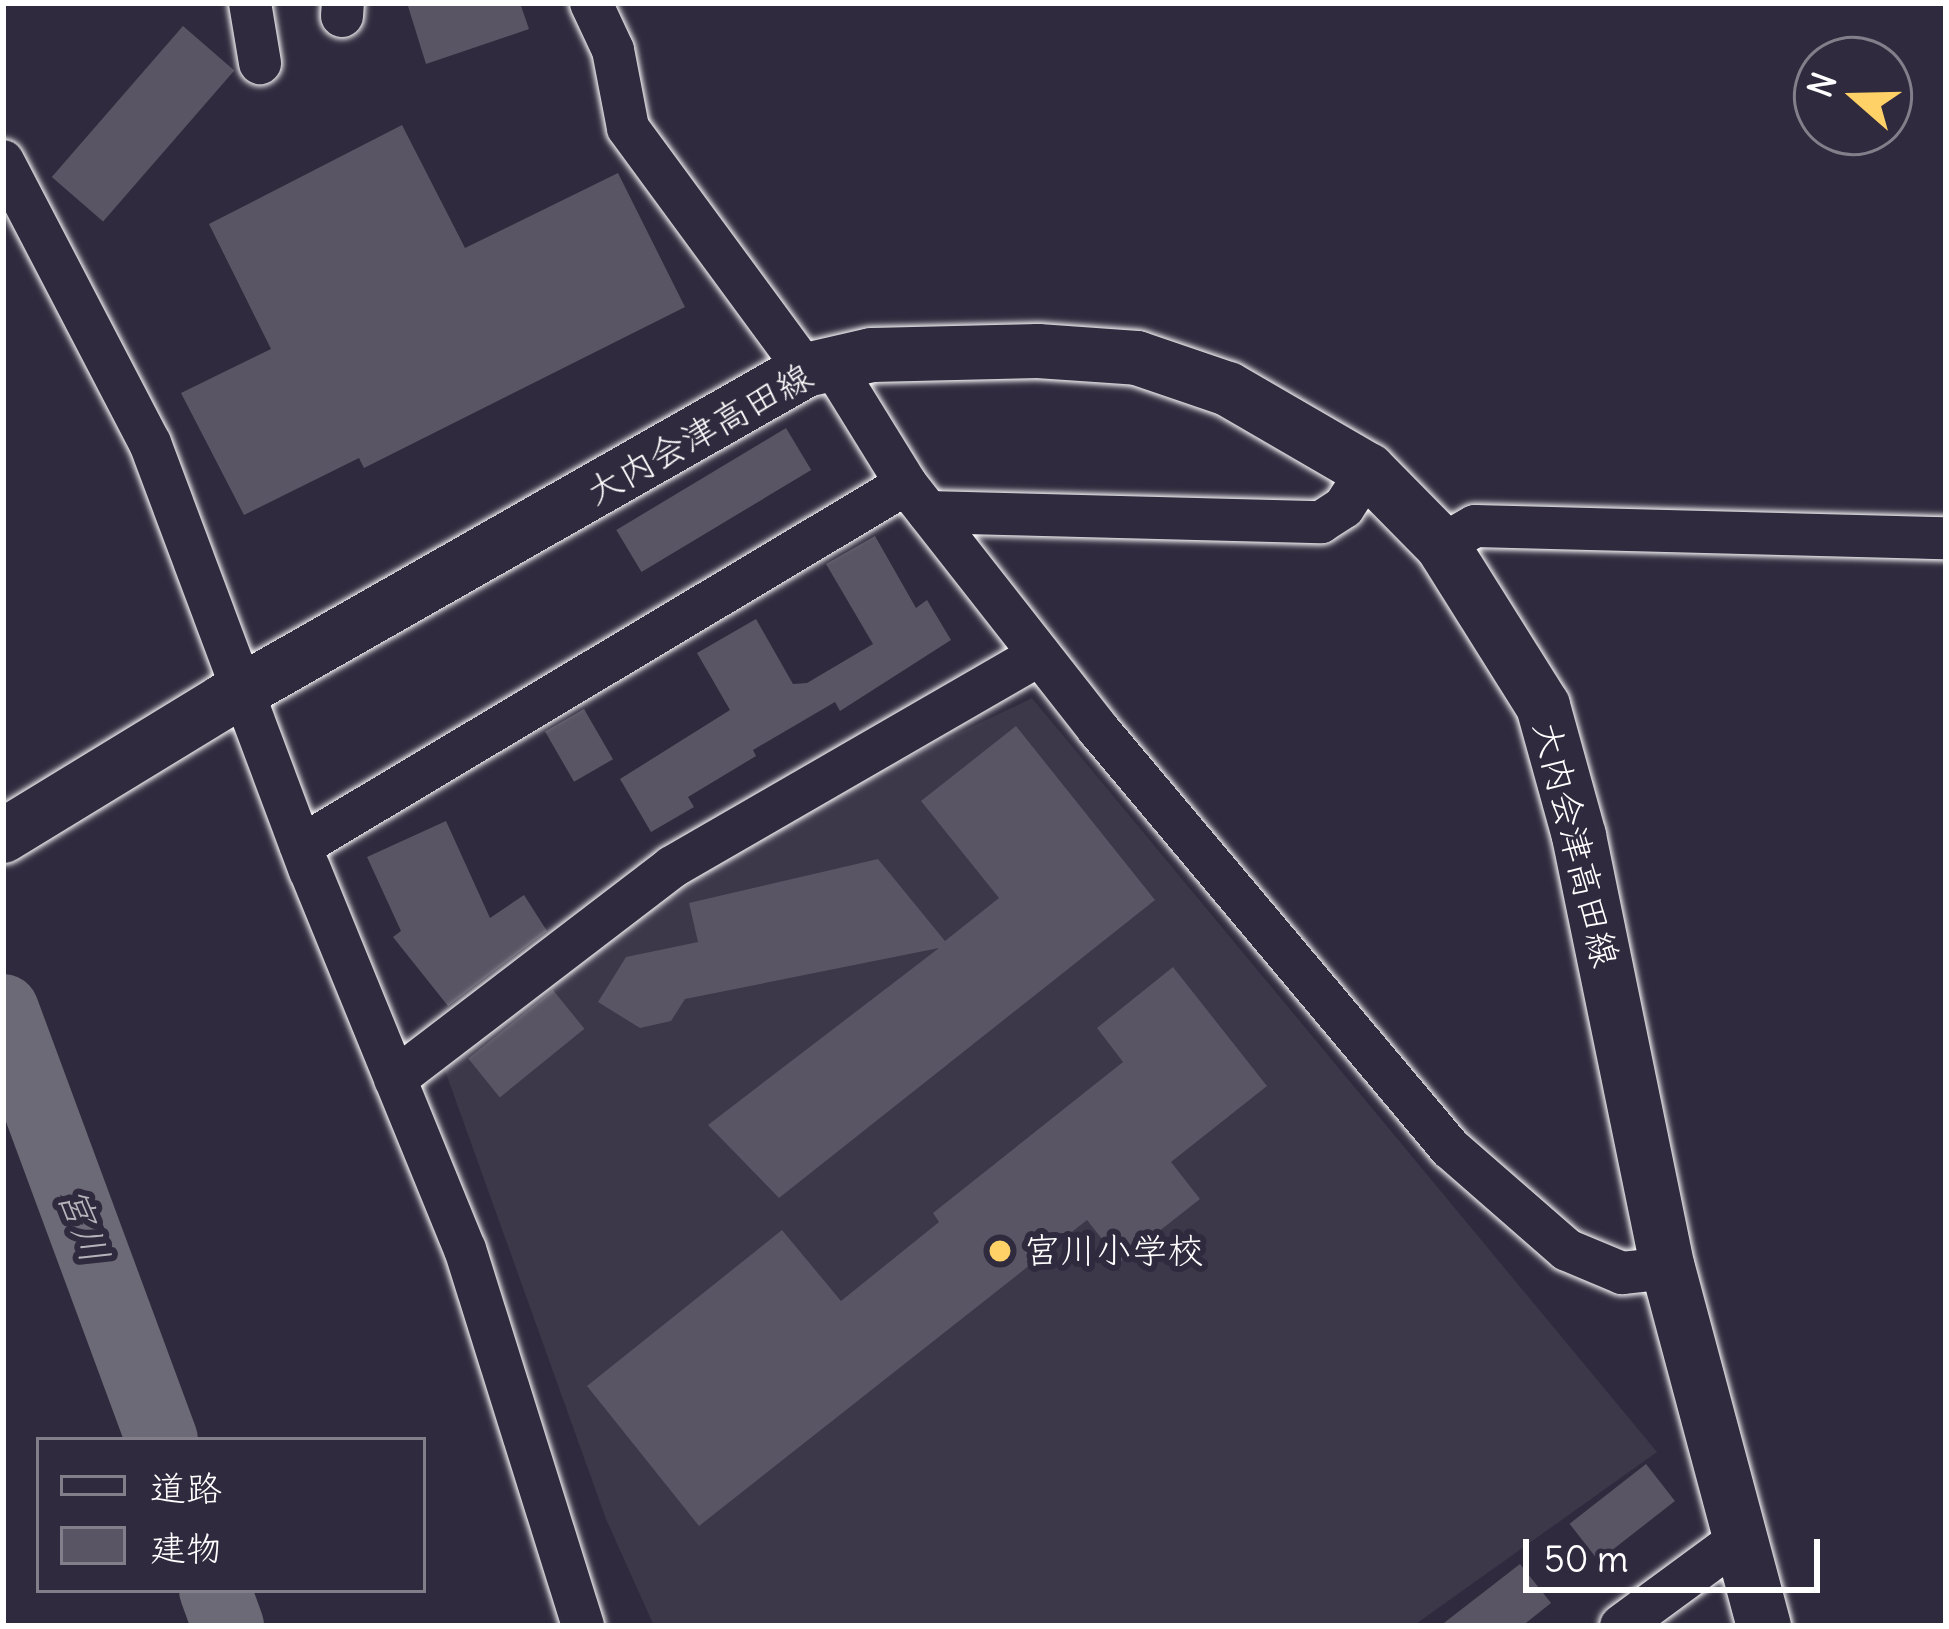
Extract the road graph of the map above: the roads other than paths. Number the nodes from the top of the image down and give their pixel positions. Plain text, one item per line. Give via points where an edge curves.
1 (250, 3) edge
2 (591, 3) edge
3 (260, 63) dead end
4 (3, 161) edge
5 (819, 367) junction
6 (1368, 470) junction
7 (917, 498) junction
8 (1946, 538) edge
9 (1442, 545) junction
10 (1039, 655) junction
11 (234, 696) junction
12 (3, 836) edge
13 (301, 846) junction
14 (395, 1079) junction
15 (1668, 1268) junction
16 (1742, 1538) junction
17 (583, 1626) edge
18 (1622, 1626) edge
19 (1764, 1626) edge

1 - 3 street
2 - 5 street via 613,50 628,128
4 - 11 street via 150,443
5 - 6 main road, 大内会津高田線 via 938,351 1138,358 1228,389
5 - 7 street
5 - 11 main road, 大内会津高田線
6 - 7 street via 1344,507 1321,523
6 - 9 main road, 大内会津高田線
7 - 10 street
7 - 13 street
8 - 9 street via 1475,526
9 - 15 main road, 大内会津高田線 via 1544,706 1579,836
10 - 14 street via 672,867
10 - 15 street via 1450,1148 1567,1250 1622,1273
11 - 12 main road, 大内会津高田線
11 - 13 street
13 - 14 street
14 - 17 street via 464,1249
15 - 16 main road, 大内会津高田線
16 - 18 street
16 - 19 main road, 大内会津高田線

